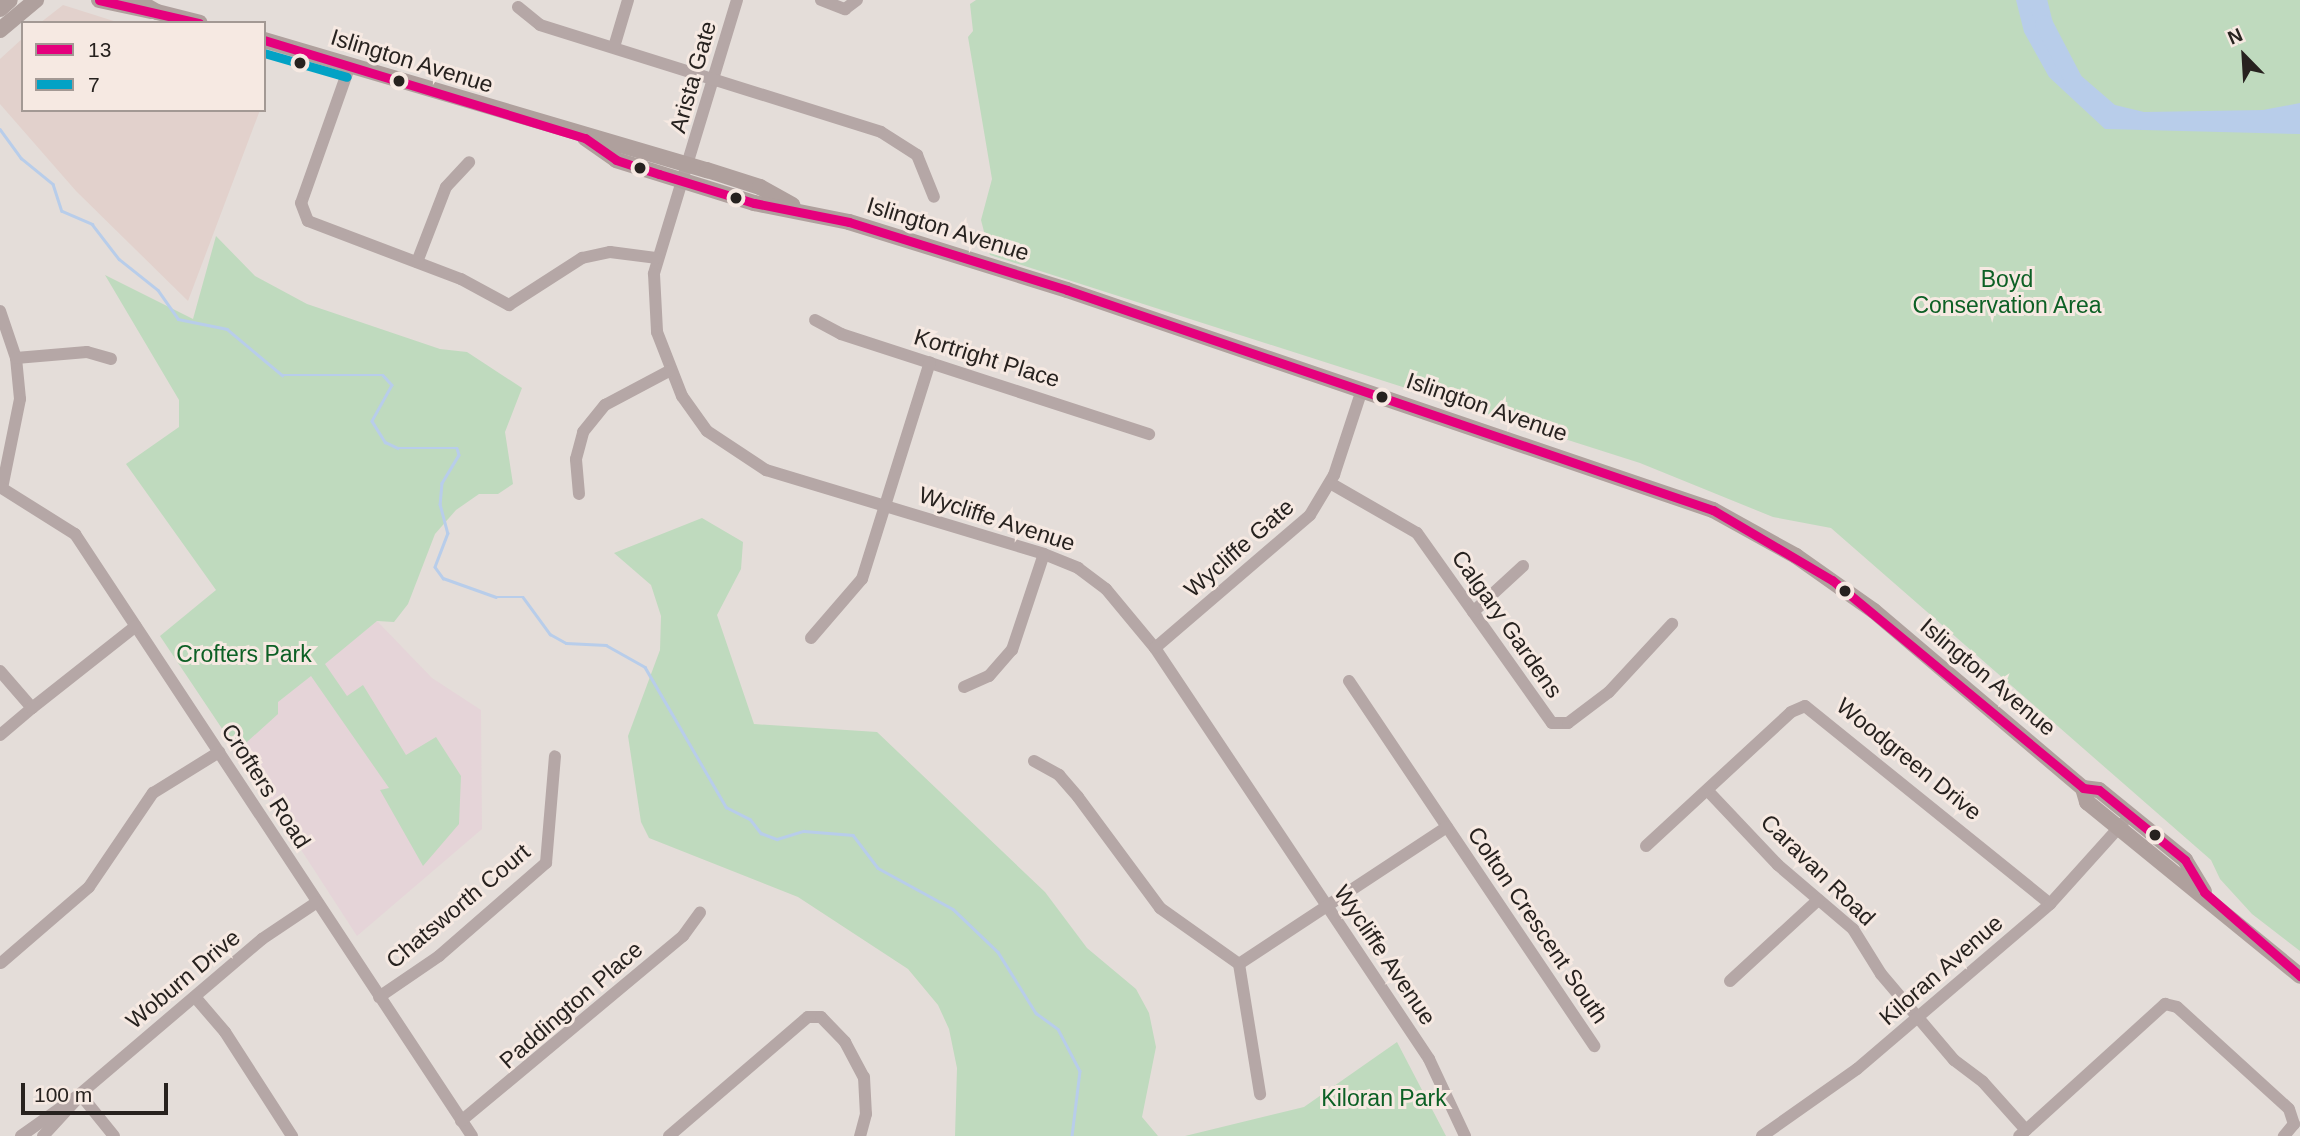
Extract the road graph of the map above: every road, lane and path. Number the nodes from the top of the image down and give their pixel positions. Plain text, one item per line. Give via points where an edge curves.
1 (10, 0) edge
2 (36, 0) edge
3 (99, 0) edge
4 (136, 0) edge
5 (628, 0) edge
6 (737, 0) edge
7 (821, 0) edge
8 (857, 0) edge
9 (518, 6) dead end
10 (0, 9) edge
11 (160, 9) edge
12 (194, 21) edge
13 (0, 30) edge
14 (266, 41) edge
15 (614, 47) junction
16 (350, 65) junction
17 (713, 78) junction
18 (585, 138) junction
19 (469, 162) dead end
20 (688, 164) junction
21 (681, 181) junction
22 (934, 197) dead end
23 (803, 211) junction
24 (656, 258) junction
25 (417, 262) junction
26 (0, 311) edge
27 (814, 320) dead end
28 (16, 358) junction
29 (111, 359) dead end
30 (930, 362) junction
31 (669, 371) junction
32 (1362, 390) junction
33 (1149, 434) dead end
34 (1330, 483) junction
35 (1, 487) edge
36 (579, 494) dead end
37 (887, 505) junction
38 (1044, 554) junction
39 (1523, 566) dead end
40 (1473, 612) junction
41 (1672, 624) dead end
42 (136, 626) junction
43 (811, 638) dead end
44 (1155, 648) junction
45 (0, 671) edge
46 (1349, 681) dead end
47 (964, 687) dead end
48 (32, 708) junction
49 (0, 735) edge
50 (219, 752) junction
51 (555, 756) dead end
52 (1034, 761) dead end
53 (2083, 788) junction
54 (1708, 791) junction
55 (2130, 815) junction
56 (1447, 827) junction
57 (2119, 828) junction
58 (1646, 846) dead end
59 (2204, 892) junction
60 (1818, 900) junction
61 (317, 902) junction
62 (2050, 904) junction
63 (1326, 905) junction
64 (700, 913) dead end
65 (1, 963) edge
66 (1239, 964) junction
67 (2300, 975) edge
68 (1730, 982) dead end
69 (195, 997) junction
70 (379, 997) junction
71 (1919, 1017) junction
72 (1594, 1046) dead end
73 (80, 1094) junction
74 (1260, 1094) dead end
75 (461, 1121) junction
76 (2023, 1133) edge
77 (21, 1136) edge
78 (43, 1136) edge
79 (114, 1136) edge
80 (292, 1136) edge
81 (472, 1136) edge
82 (669, 1136) edge
83 (860, 1136) edge
84 (1465, 1136) edge
85 (1762, 1136) edge
86 (2284, 1136) edge

1 - 10 main road
2 - 13 main road
3 - 11 main road
4 - 11 main road
5 - 15 street
6 - 17 street, Arista Gate
7 - 8 street via 845,9
9 - 15 street via 540,25
11 - 12 main road
14 - 16 main road, Islington Avenue
15 - 17 street
16 - 18 main road, Islington Avenue
16 - 25 street via 301,215
17 - 20 street, Arista Gate
17 - 22 street via 893,138 917,155
18 - 20 main road, Islington Avenue
18 - 21 main road, Islington Avenue via 617,160
19 - 25 street via 446,187
20 - 21 street, Arista Gate
20 - 23 main road, Islington Avenue via 760,187
21 - 23 main road, Islington Avenue
21 - 24 street, Wycliffe Avenue
23 - 32 main road, Islington Avenue via 1067,290
24 - 25 street via 610,252 582,258 509,305
24 - 31 street, Wycliffe Avenue via 653,309
26 - 28 street
27 - 30 street, Kortright Place
28 - 29 street via 87,352
28 - 35 street via 20,399
30 - 33 street, Kortright Place
30 - 37 street
31 - 36 street via 605,405 583,432 576,459
31 - 37 street, Wycliffe Avenue via 707,431 733,453 766,470
32 - 34 street, Wycliffe Gate
32 - 53 main road, Islington Avenue via 1648,485 1748,528 1866,605
34 - 40 street, Calgary Gardens via 1417,533
34 - 44 street, Wycliffe Gate via 1305,520
35 - 42 street, Crofters Road via 75,534
37 - 38 street, Wycliffe Avenue
37 - 43 street via 862,579
38 - 44 street, Wycliffe Avenue via 1098,582
38 - 47 street via 1012,650 989,676
39 - 40 street
40 - 41 street, Calgary Gardens via 1537,705 1559,726 1609,692
42 - 48 street
42 - 50 street, Crofters Road
44 - 63 street, Wycliffe Avenue
45 - 48 street
46 - 56 street, Colton Crescent South
48 - 49 street
50 - 61 street, Crofters Road
50 - 65 street via 153,793 89,887
51 - 70 street, Chatsworth Court via 546,863 439,956
52 - 66 street via 1059,775 1078,797 1160,908
53 - 55 main road, Islington Avenue via 2099,790
53 - 57 main road, Islington Avenue via 2087,802
54 - 58 street, Woodgreen Drive
54 - 60 street, Caravan Road
54 - 62 street, Woodgreen Drive via 1791,712 1805,706
55 - 57 street, Kiloran Avenue
55 - 59 main road, Islington Avenue via 2185,860
56 - 63 street
56 - 72 street, Colton Crescent South
57 - 59 main road, Islington Avenue
57 - 62 street, Kiloran Avenue
59 - 67 main road, Islington Avenue
60 - 68 street
60 - 71 street, Caravan Road via 1864,940 1881,974
61 - 69 street, Woburn Drive via 272,931
61 - 70 street, Crofters Road
62 - 71 street, Kiloran Avenue
63 - 66 street
63 - 84 street, Wycliffe Avenue via 1444,1083
64 - 75 street, Paddington Place via 683,936
66 - 74 street
69 - 73 street, Woburn Drive
69 - 80 street via 225,1032
70 - 75 street, Crofters Road
71 - 76 street, Caravan Road via 1954,1060 1983,1082
71 - 85 street, Kiloran Avenue
73 - 77 street, Woburn Drive
73 - 78 street, Woburn Drive
73 - 79 street
75 - 81 street, Crofters Road
76 - 86 street via 2165,1004 2177,1007 2289,1109 2294,1124
82 - 83 street via 808,1017 828,1022 860,1066 866,1094

